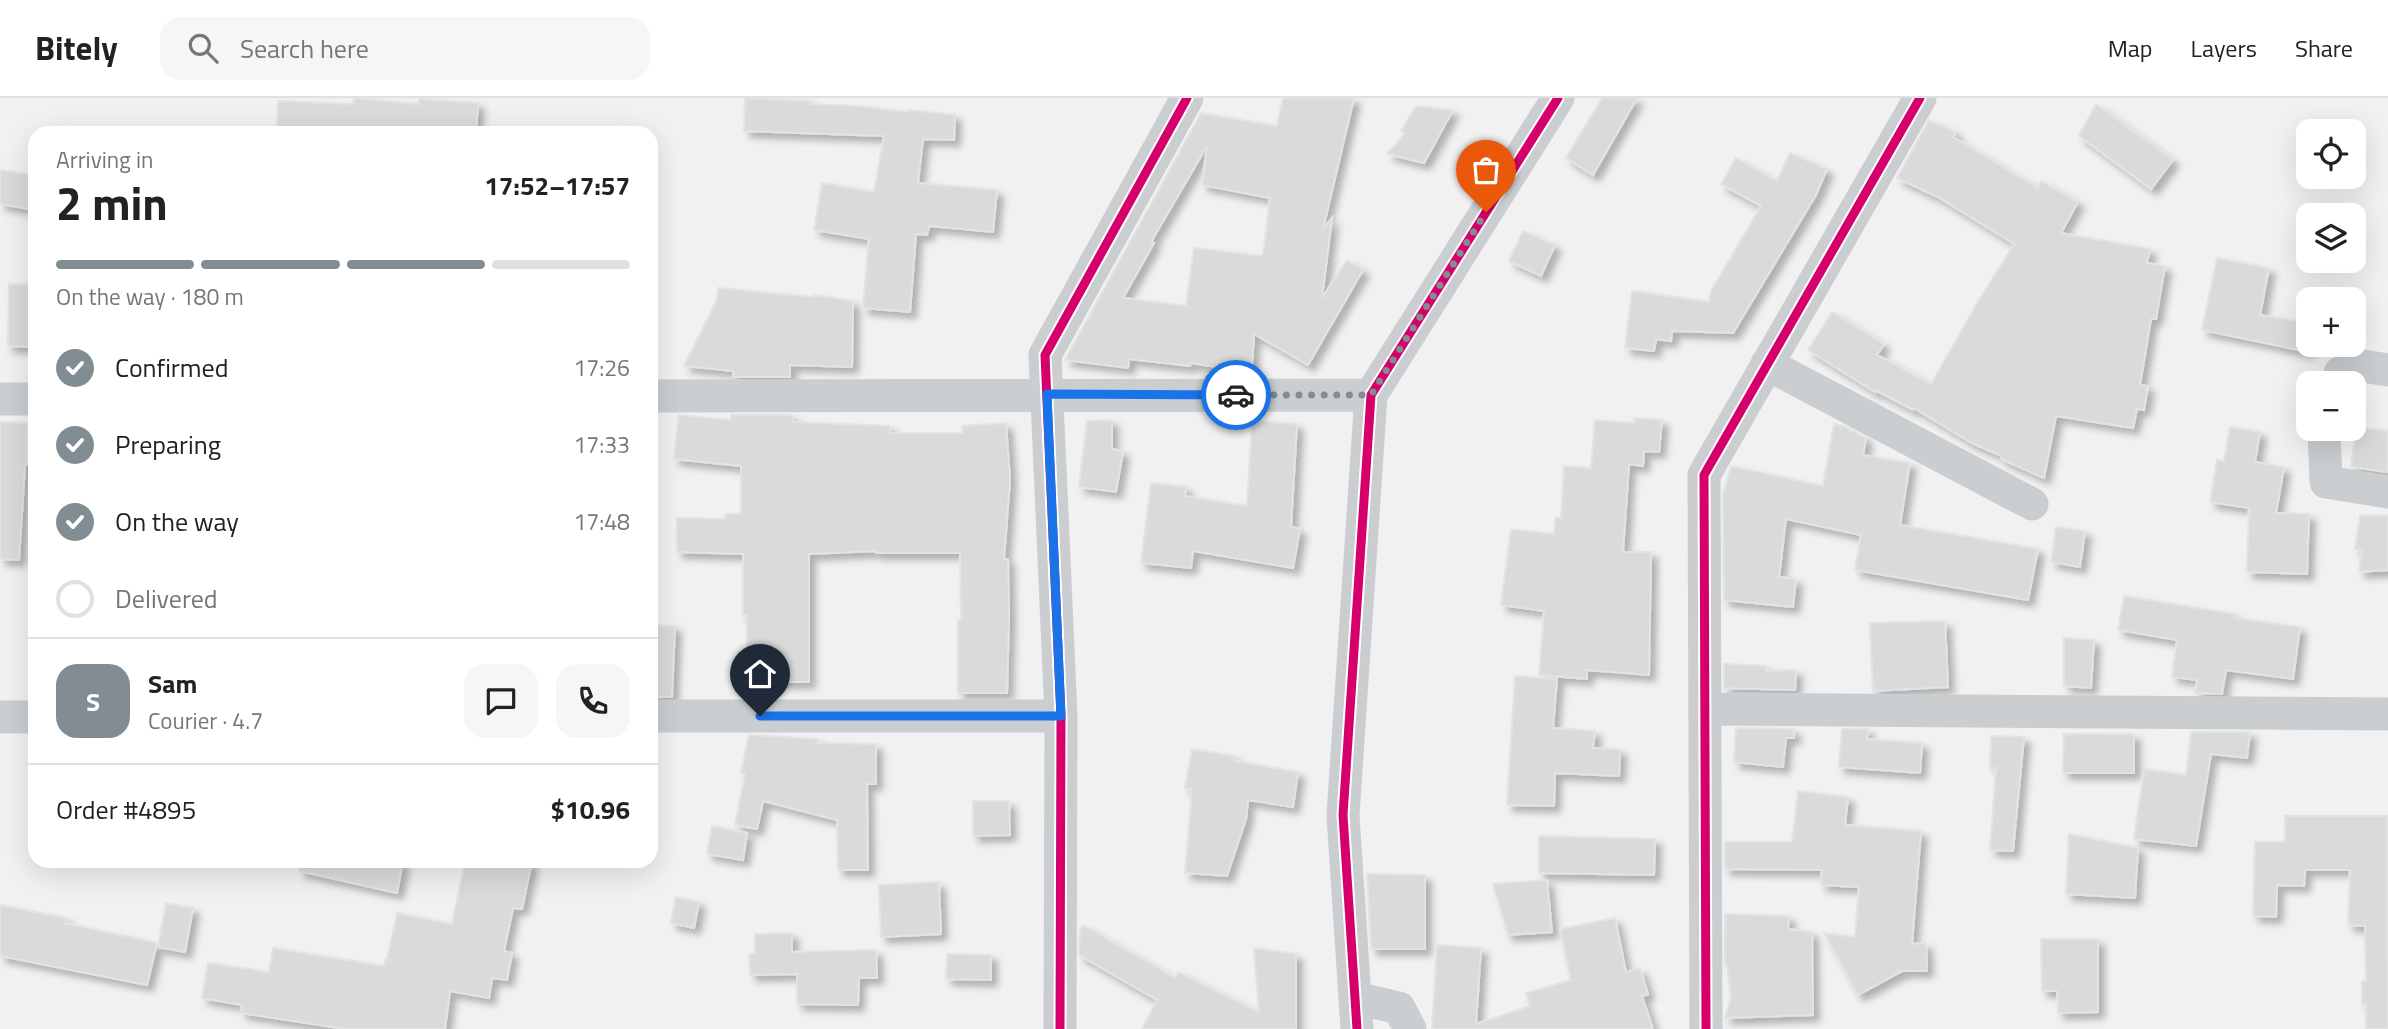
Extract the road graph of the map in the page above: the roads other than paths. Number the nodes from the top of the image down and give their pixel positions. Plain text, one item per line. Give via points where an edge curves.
1 (1187, 98) edge
2 (1558, 98) edge
3 (1920, 98) edge
4 (1767, 364) junction
5 (2388, 370) edge
6 (2344, 371) edge
7 (1047, 394) junction
8 (1371, 395) junction
9 (658, 396) edge
10 (28, 399) edge
11 (0, 400) edge
12 (2324, 441) edge
13 (2388, 492) edge
14 (2032, 504) dead end
15 (1705, 709) junction
16 (2388, 714) edge
17 (658, 716) edge
18 (1061, 716) junction
19 (0, 717) edge
20 (28, 717) edge
21 (1357, 1013) edge
22 (1060, 1029) edge
23 (1410, 1029) edge
24 (1706, 1029) edge

1 - 7 street via 1045,355
2 - 8 street
3 - 4 street
4 - 14 street
4 - 15 street via 1704,475
5 - 6 street via 2356,365
7 - 8 street
7 - 9 street
7 - 18 street
8 - 21 street via 1343,815
10 - 11 street
12 - 13 street via 2326,482
15 - 16 street
15 - 24 street
17 - 18 street
18 - 22 street
19 - 20 street
21 - 23 street via 1399,1008

